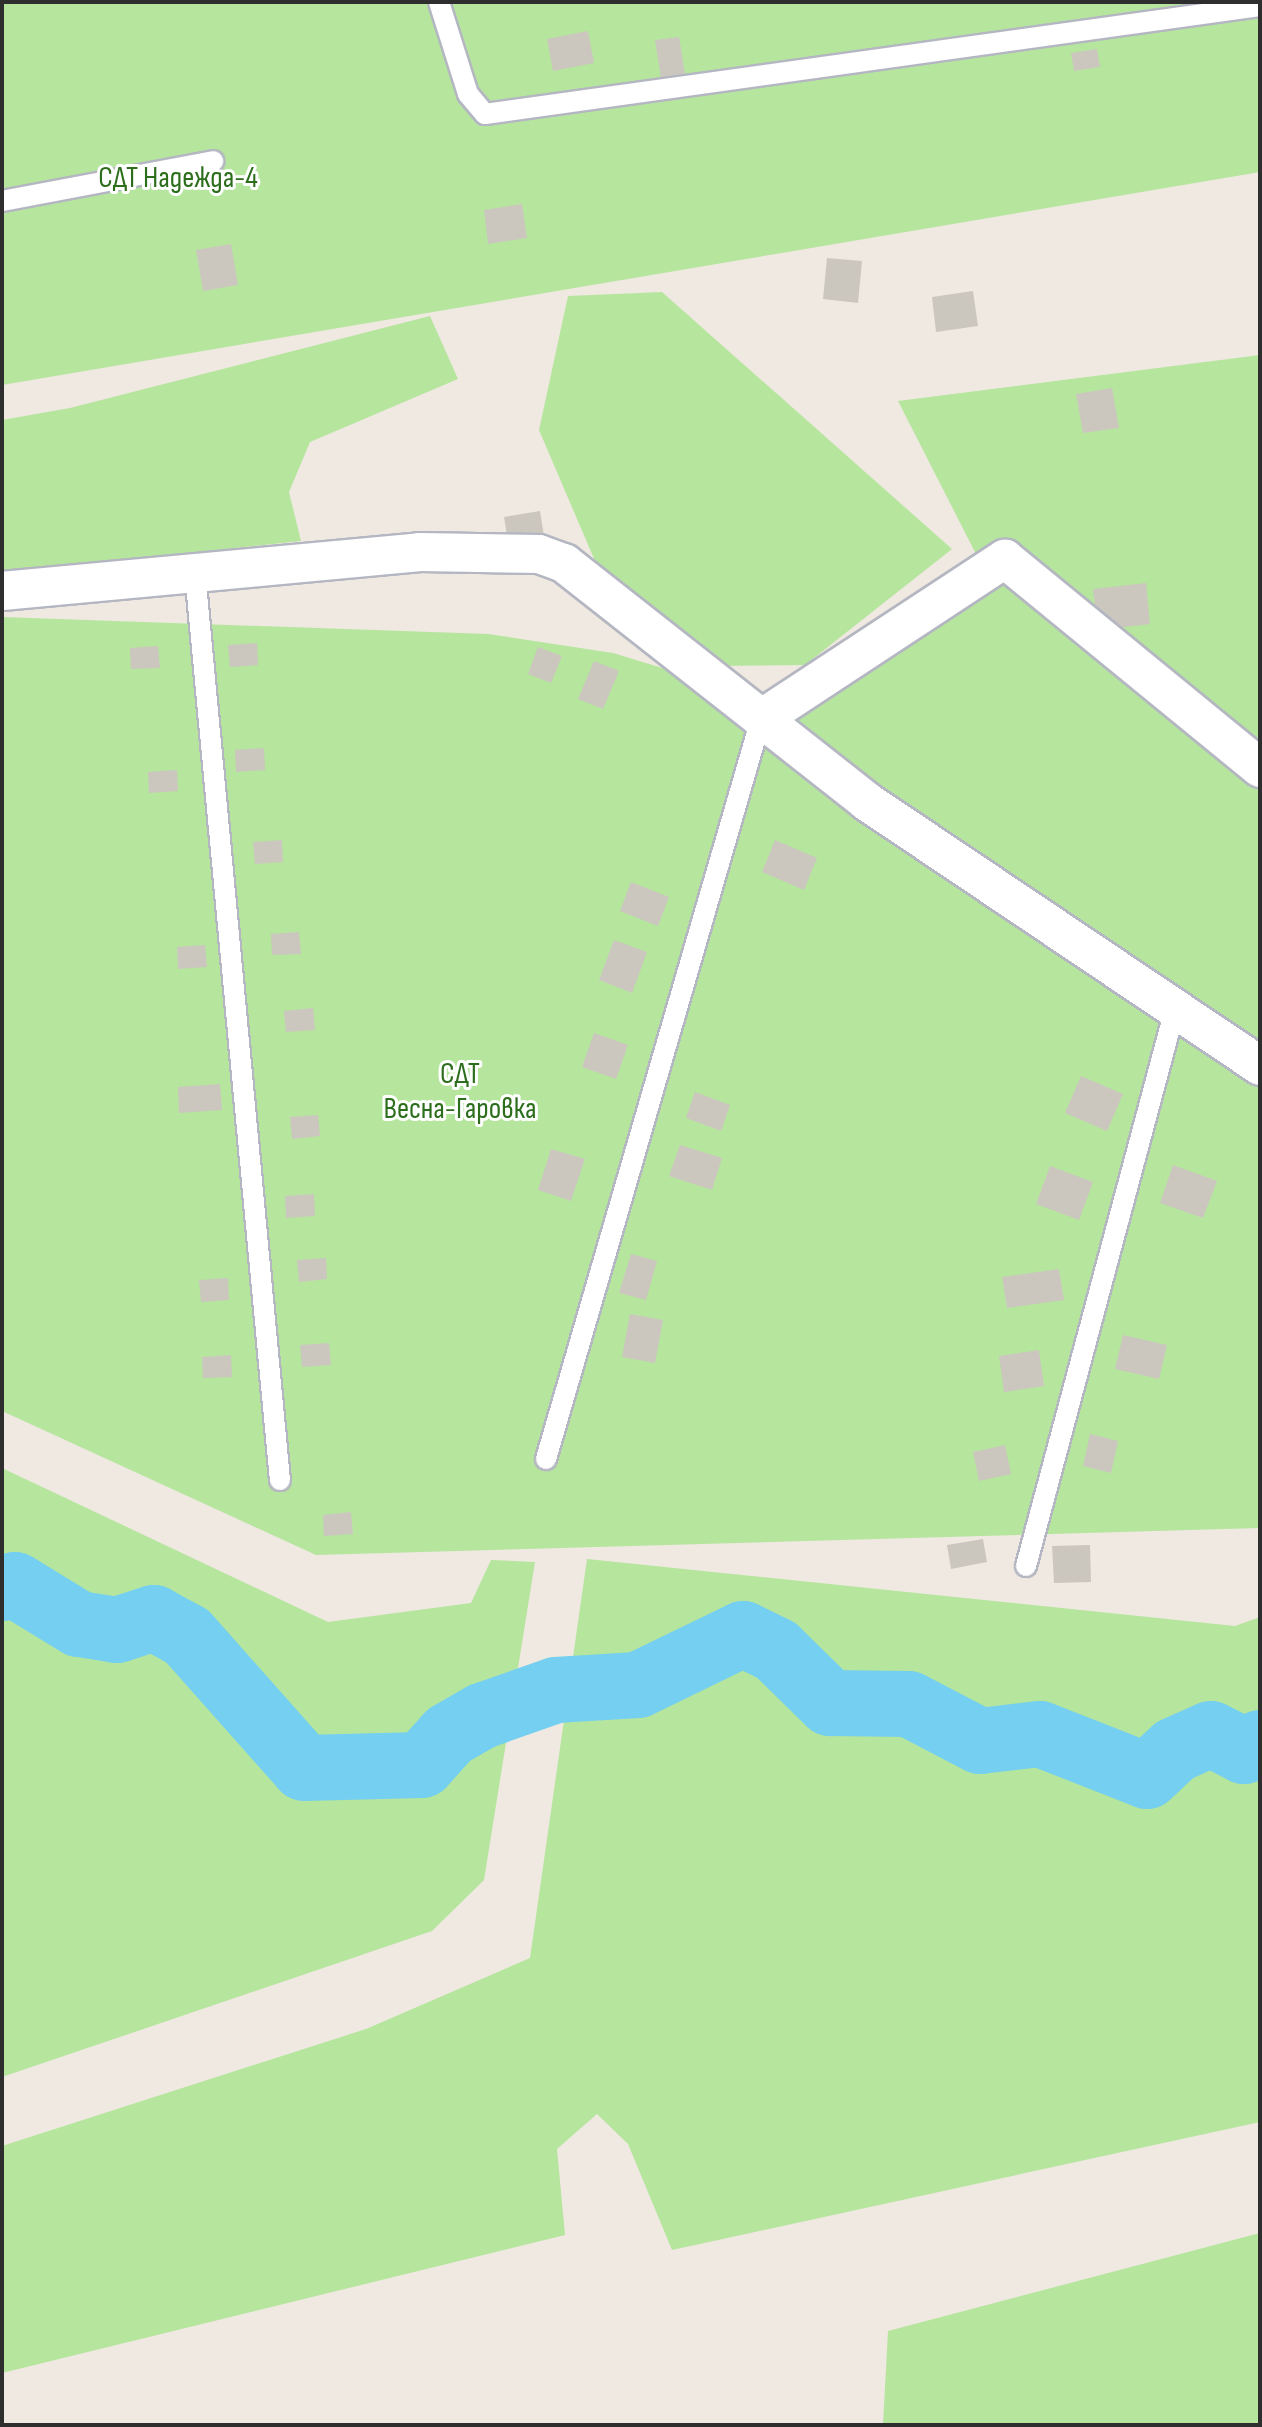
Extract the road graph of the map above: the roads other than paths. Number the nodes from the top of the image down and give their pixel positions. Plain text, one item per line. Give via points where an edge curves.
1 (439, 2) edge
2 (1260, 6) edge
3 (213, 161) dead end
4 (2, 201) edge
5 (195, 573) junction
6 (2, 591) edge
7 (761, 719) junction
8 (1260, 768) edge
9 (1175, 1009) junction
10 (1260, 1066) edge
11 (546, 1459) dead end
12 (280, 1480) dead end
13 (1026, 1566) dead end

1 - 2 lane via 468,94 485,114
3 - 4 lane
5 - 6 street
5 - 7 street via 420,552 539,554 564,563
5 - 12 lane
7 - 8 street via 1005,559
7 - 9 street via 866,801
7 - 11 lane
9 - 10 street
9 - 13 lane

